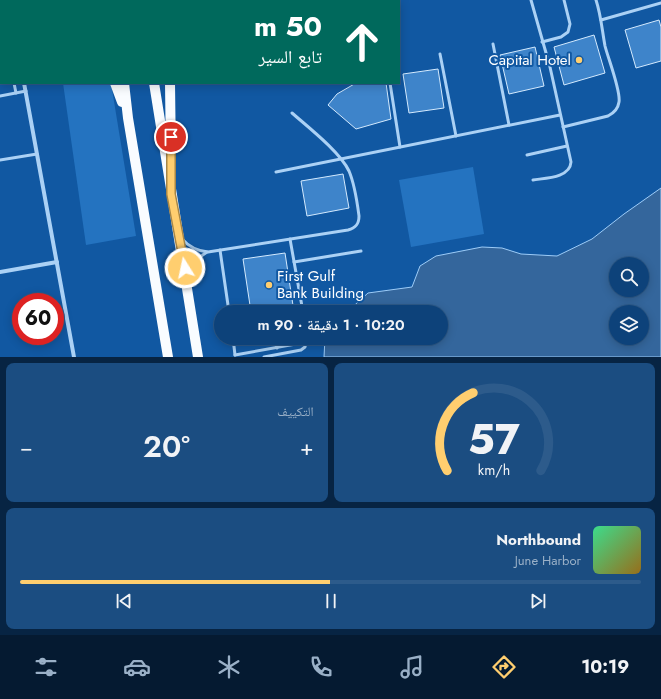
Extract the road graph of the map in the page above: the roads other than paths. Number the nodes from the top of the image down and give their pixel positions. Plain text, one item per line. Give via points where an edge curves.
1 (531, 0) edge
2 (564, 0) edge
3 (596, 0) edge
4 (661, 3) edge
5 (602, 20) junction
6 (542, 42) junction
7 (492, 44) dead end
8 (440, 54) dead end
9 (14, 84) edge
10 (24, 84) edge
11 (115, 84) edge
12 (124, 84) edge
13 (154, 84) edge
14 (170, 84) edge
15 (390, 84) edge
16 (26, 91) junction
17 (16, 93) junction
18 (0, 96) edge
19 (292, 113) dead end
20 (560, 115) junction
21 (128, 118) junction
22 (509, 125) junction
23 (563, 127) junction
24 (456, 136) junction
25 (567, 146) junction
26 (400, 147) junction
27 (37, 154) junction
28 (527, 155) dead end
29 (342, 159) junction
30 (0, 160) edge
31 (276, 172) dead end
32 (532, 180) dead end
33 (171, 194) junction
34 (179, 232) junction
35 (290, 239) junction
36 (220, 250) junction
37 (361, 251) dead end
38 (208, 252) junction
39 (57, 262) junction
40 (294, 262) junction
41 (0, 272) edge
42 (187, 280) junction
43 (228, 305) edge
44 (302, 305) edge
45 (234, 345) edge
46 (276, 345) edge
47 (292, 345) edge
48 (306, 345) edge
49 (277, 348) junction
50 (235, 356) edge
51 (74, 357) edge
52 (168, 357) edge
53 (198, 357) edge
54 (264, 357) edge

1 - 6 lane
2 - 6 lane via 570,24 568,32 561,37
3 - 5 lane
4 - 5 lane
5 - 23 lane via 619,104 608,116
6 - 20 lane
7 - 22 lane
8 - 24 lane
9 - 17 lane
10 - 16 street
11 - 21 main road
12 - 21 main road
13 - 33 main road
14 - 33 main road
15 - 26 lane
16 - 17 lane
16 - 27 street
17 - 18 lane
19 - 29 lane
20 - 22 lane
20 - 23 lane
21 - 52 main road
22 - 24 lane
23 - 25 lane
24 - 26 lane
25 - 28 lane
25 - 32 lane via 571,162 568,171
26 - 29 lane
27 - 30 lane
27 - 39 street
29 - 31 lane
29 - 35 lane via 353,184 359,216 357,226 348,230
33 - 34 main road
34 - 38 lane via 190,246 201,252
34 - 42 main road
35 - 36 lane
35 - 40 lane
36 - 38 lane
36 - 43 lane
37 - 40 lane
38 - 42 lane via 193,263
39 - 41 street
39 - 51 street
40 - 44 lane
42 - 53 main road
45 - 50 lane
46 - 49 lane
47 - 49 lane
48 - 54 lane via 301,350
49 - 50 lane

